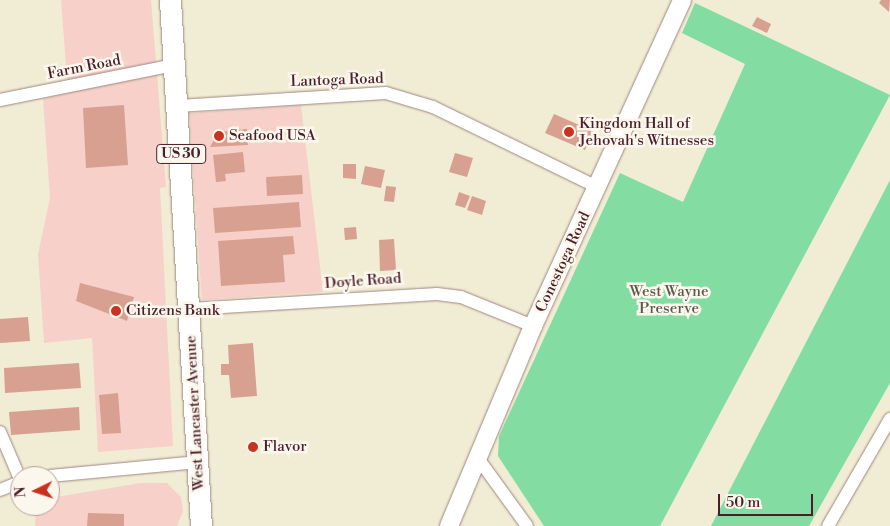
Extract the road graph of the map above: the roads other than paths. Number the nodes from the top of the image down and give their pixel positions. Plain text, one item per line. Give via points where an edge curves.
1 (170, 0) edge
2 (682, 0) edge
3 (174, 65) junction
4 (0, 100) edge
5 (178, 106) junction
6 (597, 187) junction
7 (190, 309) junction
8 (533, 326) junction
9 (890, 418) edge
10 (0, 432) edge
11 (480, 460) junction
12 (198, 462) junction
13 (14, 466) edge
14 (60, 475) edge
15 (201, 526) edge
16 (449, 526) edge
17 (527, 526) edge
18 (828, 526) edge

1 - 3 highway, West Lancaster Avenue / US 30
2 - 6 main road, Conestoga Road
3 - 4 street, Farm Road
3 - 5 highway, West Lancaster Avenue / US 30
5 - 6 street, Lantoga Road via 386,93 433,107
5 - 7 highway, West Lancaster Avenue / US 30
6 - 8 main road, Conestoga Road
7 - 8 street, Doyle Road via 437,294 460,297
7 - 12 highway, West Lancaster Avenue / US 30
8 - 11 main road, Conestoga Road
9 - 18 street
10 - 13 street
11 - 16 main road, Conestoga Road
11 - 17 street
12 - 14 street
12 - 15 highway, West Lancaster Avenue / US 30

